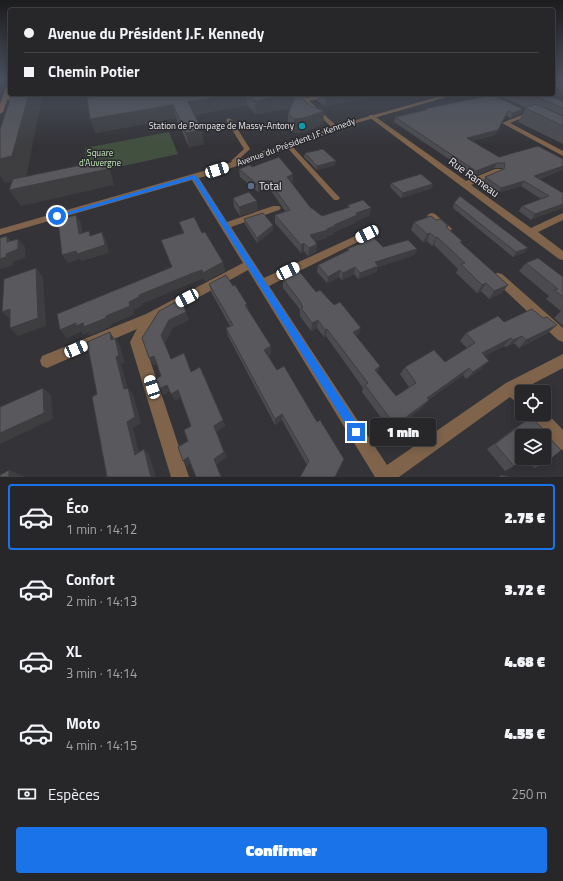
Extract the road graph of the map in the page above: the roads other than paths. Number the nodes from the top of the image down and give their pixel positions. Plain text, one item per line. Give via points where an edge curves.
1 (5, 100) edge
2 (305, 100) edge
3 (430, 100) edge
4 (0, 112) edge
5 (529, 114) edge
6 (371, 116) junction
7 (229, 120) dead end
8 (336, 128) junction
9 (288, 145) junction
10 (563, 154) edge
11 (234, 161) dead end
12 (498, 171) edge
13 (194, 177) junction
14 (465, 184) junction
15 (336, 198) dead end
16 (276, 208) dead end
17 (432, 216) edge
18 (563, 216) edge
19 (225, 226) junction
20 (0, 232) edge
21 (530, 232) junction
22 (367, 234) dead end
23 (455, 237) edge
24 (563, 256) edge
25 (250, 264) junction
26 (489, 268) edge
27 (262, 284) junction
28 (150, 318) junction
29 (563, 336) edge
30 (47, 361) dead end
31 (563, 362) edge
32 (511, 388) junction
33 (515, 392) edge
34 (544, 421) edge
35 (563, 442) edge
36 (180, 477) edge
37 (385, 477) edge

1 - 4 street
2 - 8 street
3 - 6 street, Avenue du Président J.F. Kennedy
5 - 10 street via 505,123
6 - 8 street, Avenue du Président J.F. Kennedy
6 - 14 street, Rue Rameau
7 - 11 lane via 247,149
8 - 9 street, Avenue du Président J.F. Kennedy
9 - 13 street, Avenue du Président J.F. Kennedy
9 - 15 lane
12 - 14 street
13 - 19 street
13 - 20 street, Avenue du Président J.F. Kennedy
14 - 21 street, Rue Rameau
16 - 19 street
17 - 23 street
18 - 21 street
19 - 25 street
21 - 24 street, Rue Rameau
22 - 27 street
25 - 27 street
25 - 28 street
26 - 29 street
27 - 37 street
28 - 30 street
28 - 36 street via 137,342
31 - 32 street
32 - 33 street
32 - 37 street
34 - 35 street

